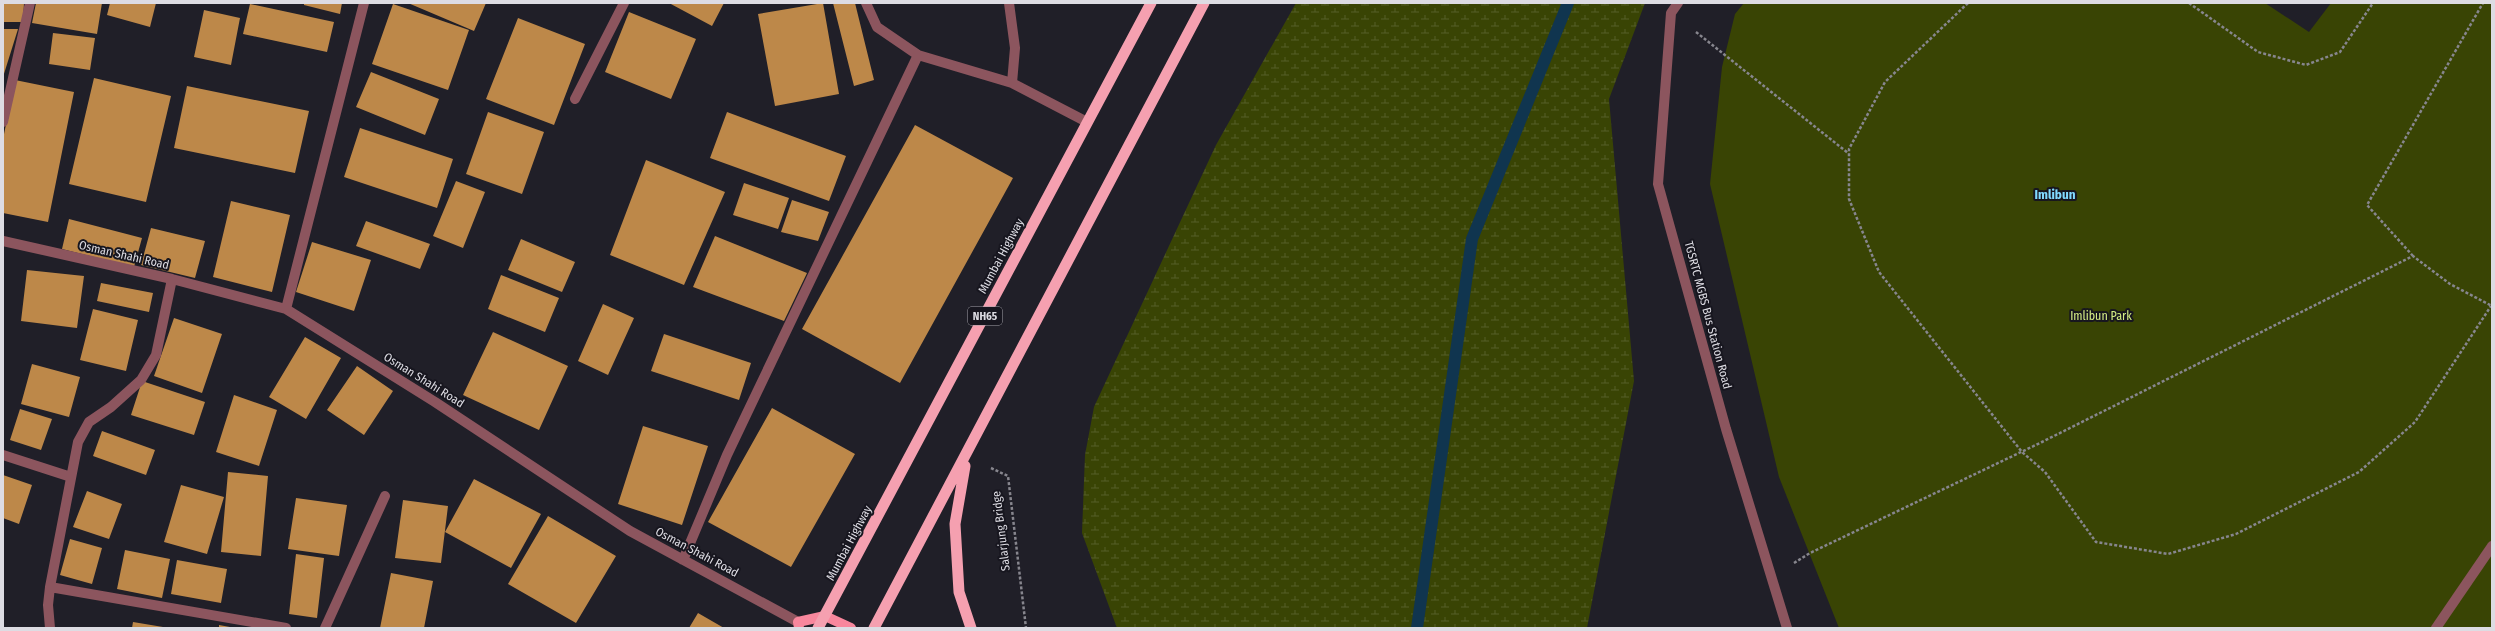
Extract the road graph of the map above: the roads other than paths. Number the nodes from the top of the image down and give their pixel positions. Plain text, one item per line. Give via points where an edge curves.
1 (30, 3) edge
2 (364, 3) edge
3 (624, 3) edge
4 (866, 3) edge
5 (1009, 3) edge
6 (1151, 3) edge
7 (1204, 3) edge
8 (1678, 3) edge
9 (918, 55) junction
10 (1012, 83) junction
11 (575, 99) dead end
12 (3, 122) edge
13 (1087, 122) junction
14 (3, 241) edge
15 (172, 279) junction
16 (286, 310) junction
17 (3, 455) edge
18 (967, 456) junction
19 (71, 477) junction
20 (385, 496) dead end
21 (2492, 546) edge
22 (683, 560) junction
23 (50, 587) junction
24 (825, 616) junction
25 (798, 625) edge
26 (50, 628) edge
27 (286, 628) edge
28 (325, 628) edge
29 (818, 628) edge
30 (851, 628) edge
31 (874, 628) edge
32 (971, 628) edge
33 (1787, 628) edge
34 (2436, 628) edge

1 - 12 street
2 - 16 street
3 - 11 street
4 - 9 street via 877,27
5 - 10 street via 1015,48
6 - 13 highway, Mumbai Highway / NH65
7 - 18 highway
8 - 33 street, TGSRTC MGBS Bus Station Road via 1671,13 1658,184 1724,421
9 - 10 street
9 - 22 street via 727,455
10 - 13 street
13 - 24 highway, Mumbai Highway / NH65
14 - 15 street, Osman Shahi Road
15 - 16 street, Osman Shahi Road
15 - 19 street via 156,355 141,380 88,422 78,442
16 - 22 street, Osman Shahi Road via 435,402 630,531
17 - 19 street
18 - 31 highway
18 - 32 highway via 955,524 959,592
19 - 23 street
20 - 28 street
21 - 34 street
22 - 25 street, Osman Shahi Road
23 - 26 street
23 - 27 street
24 - 25 main road
24 - 29 highway, Mumbai Highway / NH65
24 - 30 main road

